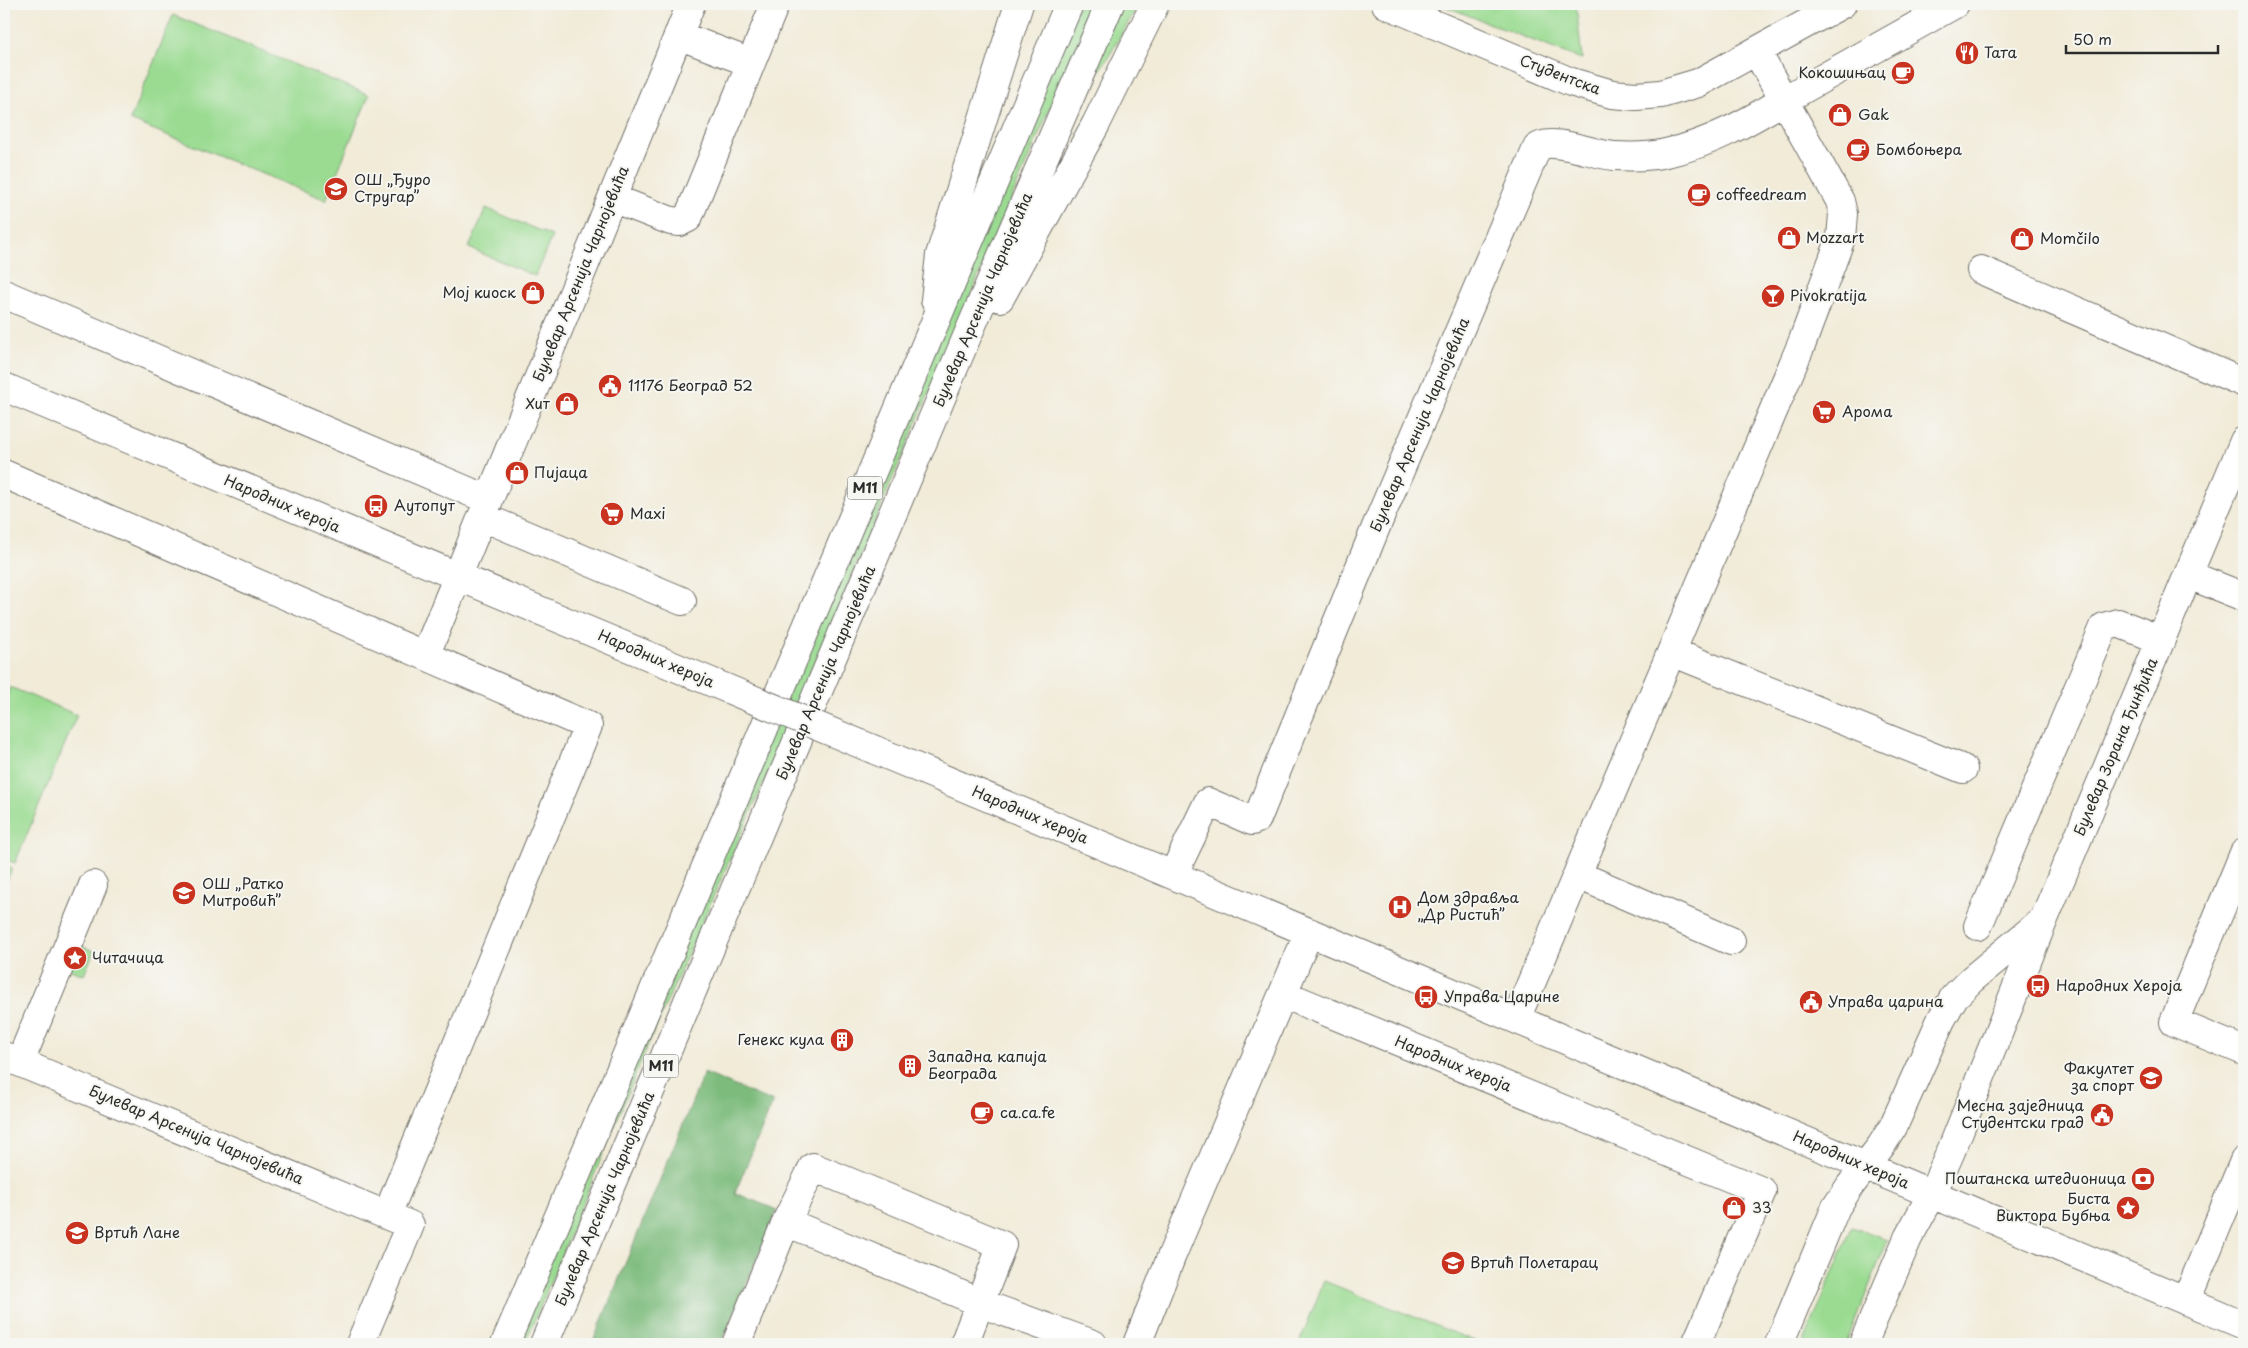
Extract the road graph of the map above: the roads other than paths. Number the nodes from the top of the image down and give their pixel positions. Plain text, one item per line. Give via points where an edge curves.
1 (691, 4) edge
2 (775, 4) edge
3 (1019, 4) edge
4 (1069, 4) edge
5 (1110, 4) edge
6 (1155, 4) edge
7 (1386, 4) edge
8 (1842, 4) edge
9 (1955, 4) edge
10 (678, 35) junction
11 (1756, 52) junction
12 (751, 63) junction
13 (1783, 101) junction
14 (612, 198) junction
15 (1981, 270) dead end
16 (6, 303) edge
17 (936, 318) junction
18 (966, 339) junction
19 (2244, 383) edge
20 (4, 387) edge
21 (2244, 441) edge
22 (4, 474) edge
23 (486, 509) junction
24 (2189, 575) junction
25 (458, 577) junction
26 (2244, 597) edge
27 (682, 601) dead end
28 (2161, 640) junction
29 (1672, 652) junction
30 (426, 654) junction
31 (1963, 770) dead end
32 (2244, 853) edge
33 (1173, 875) junction
34 (1578, 876) junction
35 (93, 885) dead end
36 (2044, 919) junction
37 (1978, 926) dead end
38 (1309, 932) junction
39 (1731, 941) dead end
40 (1283, 994) junction
41 (1516, 1019) junction
42 (2244, 1051) edge
43 (12, 1059) edge
44 (2244, 1161) edge
45 (1865, 1166) junction
46 (1932, 1194) junction
47 (387, 1215) junction
48 (786, 1222) junction
49 (2186, 1301) junction
50 (980, 1302) junction
51 (2244, 1325) edge
52 (360, 1344) edge
53 (505, 1344) edge
54 (544, 1344) edge
55 (736, 1344) edge
56 (964, 1344) edge
57 (1093, 1344) edge
58 (1137, 1344) edge
59 (1696, 1344) edge
60 (1779, 1344) edge
61 (1863, 1344) edge

1 - 10 main road, Булевар Арсенија Чарнојевића
2 - 12 main road
3 - 17 main road via 940,254 934,293
4 - 17 main road, M11
5 - 18 main road, Булевар Арсенија Чарнојевића / M11
6 - 18 main road via 1096,124 993,311
7 - 11 main road, Студентска via 1571,82 1623,95 1681,89
8 - 11 main road, Студентска
9 - 13 main road
10 - 12 main road
10 - 14 main road, Булевар Арсенија Чарнојевића
11 - 13 main road
12 - 14 main road via 688,218 680,222 671,221
13 - 29 main road via 1840,201 1843,214 1840,238 1802,343
13 - 33 main road, Булевар Арсенија Чарнојевића via 1717,136 1672,152 1627,157 1601,155 1559,144 1537,148 1376,527 1257,819 1252,821 1208,802
14 - 23 main road, Булевар Арсенија Чарнојевића
15 - 19 main road
16 - 23 main road
17 - 53 main road, M11
18 - 54 main road, Булевар Арсенија Чарнојевића / M11
20 - 25 main road, Народних хероја
21 - 24 main road, Булевар Зорана Ђинђића
22 - 30 main road
23 - 25 main road, Булевар Арсенија Чарнојевића
23 - 27 main road
24 - 26 main road
24 - 28 main road, Булевар Зорана Ђинђића
25 - 30 main road, Булевар Арсенија Чарнојевића
25 - 33 main road, Народних хероја, bridge
28 - 36 main road, Булевар Зорана Ђинђића
28 - 37 main road via 2118,622 2104,627
29 - 31 main road
29 - 34 main road
30 - 47 main road via 588,726
32 - 42 main road via 2174,1022
33 - 38 main road, Народних хероја
34 - 39 main road
34 - 41 main road
35 - 43 main road
36 - 45 main road, Булевар Зорана Ђинђића via 1954,997 1940,1020 1893,1127
36 - 46 main road, Булевар Зорана Ђинђића
38 - 40 main road
38 - 41 main road, Народних хероја
40 - 58 main road
40 - 59 main road, Народних хероја via 1762,1191
41 - 45 main road, Народних хероја
43 - 47 main road, Булевар Арсенија Чарнојевића
44 - 49 main road
45 - 46 main road, Народних хероја
45 - 60 main road, Булевар Зорана Ђинђића via 1836,1207
46 - 49 main road, Народних хероја
46 - 61 main road, Булевар Зорана Ђинђића via 1908,1238
47 - 52 main road, Булевар Арсенија Чарнојевића via 410,1225
48 - 50 main road
48 - 50 main road via 813,1167 1002,1245
48 - 55 main road
49 - 51 main road, Народних хероја
50 - 56 main road
50 - 57 main road

